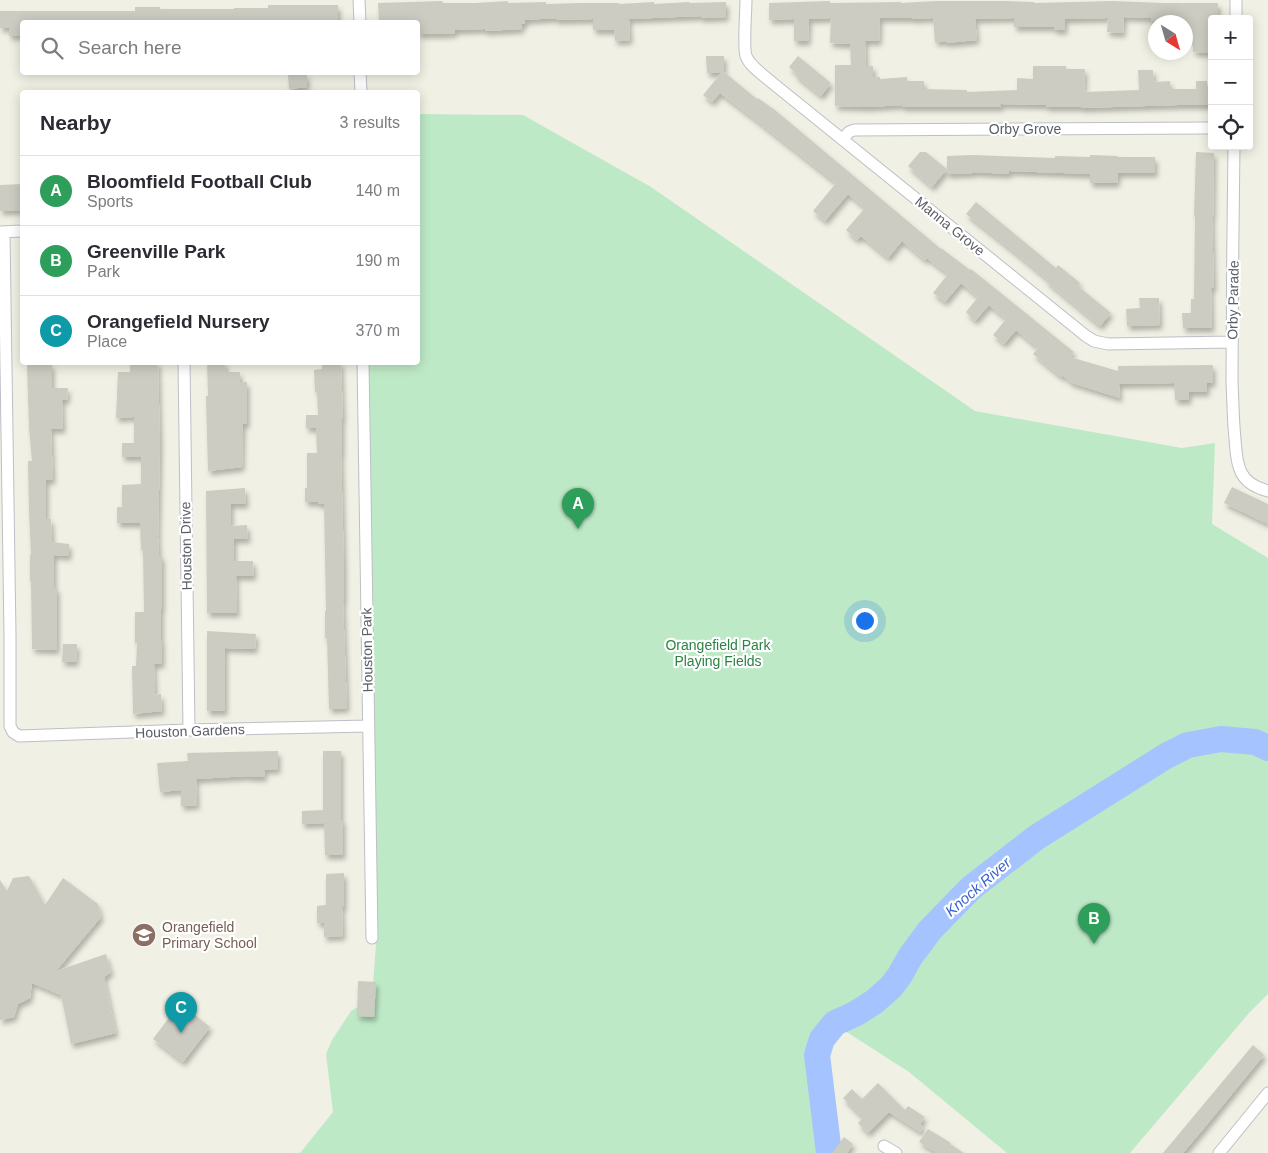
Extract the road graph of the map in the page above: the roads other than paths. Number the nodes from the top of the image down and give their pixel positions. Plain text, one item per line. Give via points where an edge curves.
1 (359, 0) edge
2 (746, 0) edge
3 (1236, 0) edge
4 (1236, 15) edge
5 (360, 20) edge
6 (360, 75) edge
7 (361, 90) edge
8 (1208, 128) edge
9 (843, 139) junction
10 (1234, 150) edge
11 (20, 231) edge
12 (2, 232) edge
13 (1232, 342) junction
14 (184, 365) edge
15 (363, 365) edge
16 (1268, 491) edge
17 (368, 726) junction
18 (189, 730) junction
19 (372, 938) dead end
20 (1268, 1093) edge
21 (884, 1146) dead end
22 (896, 1153) edge
23 (1219, 1153) edge

1 - 5 street
2 - 9 street, Manna Grove via 746,57 775,85
3 - 4 street
6 - 7 street
8 - 9 street, Orby Grove via 854,130
9 - 13 street, Manna Grove via 1094,341 1108,344
10 - 13 street, Orby Parade
11 - 12 street
12 - 18 street, Houston Gardens via 10,726 19,736
13 - 16 street, Orby Parade via 1233,412 1239,468 1250,483
14 - 18 street, Houston Drive
15 - 17 street, Houston Park
17 - 18 street, Houston Gardens
17 - 19 street, Houston Park
20 - 23 street
21 - 22 street

